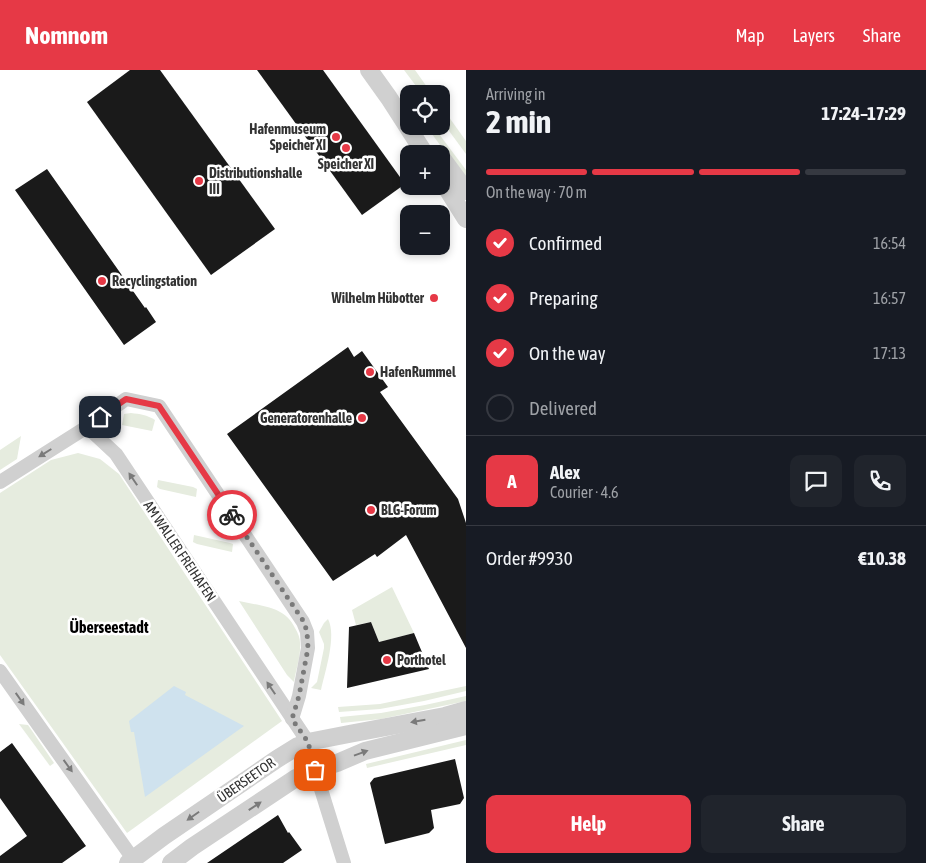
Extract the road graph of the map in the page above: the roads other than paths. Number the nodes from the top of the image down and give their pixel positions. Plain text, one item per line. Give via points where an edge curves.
1 (369, 70) edge
2 (389, 98) junction
3 (400, 108) edge
4 (419, 145) edge
5 (450, 169) edge
6 (466, 191) edge
7 (450, 194) edge
8 (466, 220) edge
9 (86, 427) junction
10 (0, 482) edge
11 (0, 671) edge
12 (466, 710) edge
13 (292, 719) junction
14 (466, 726) edge
15 (308, 742) junction
16 (315, 770) junction
17 (133, 862) edge
18 (171, 863) edge
19 (344, 863) edge

1 - 2 street
2 - 3 street
2 - 4 street
5 - 6 street
7 - 8 street
9 -> 10 street
13 -> 9 street, AM WALLER FREIHAFEN via 116,454
9 - 13 street via 126,399 159,406 304,622 308,648
11 -> 17 street
12 -> 15 street, ÜBERSEETOR
13 - 15 street, AM WALLER FREIHAFEN
16 -> 14 street, ÜBERSEETOR via 365,751
15 - 16 street, AM WALLER FREIHAFEN
15 -> 17 street, ÜBERSEETOR via 277,759
18 -> 16 street, ÜBERSEETOR via 296,778
16 - 19 street, AM WALLER FREIHAFEN

